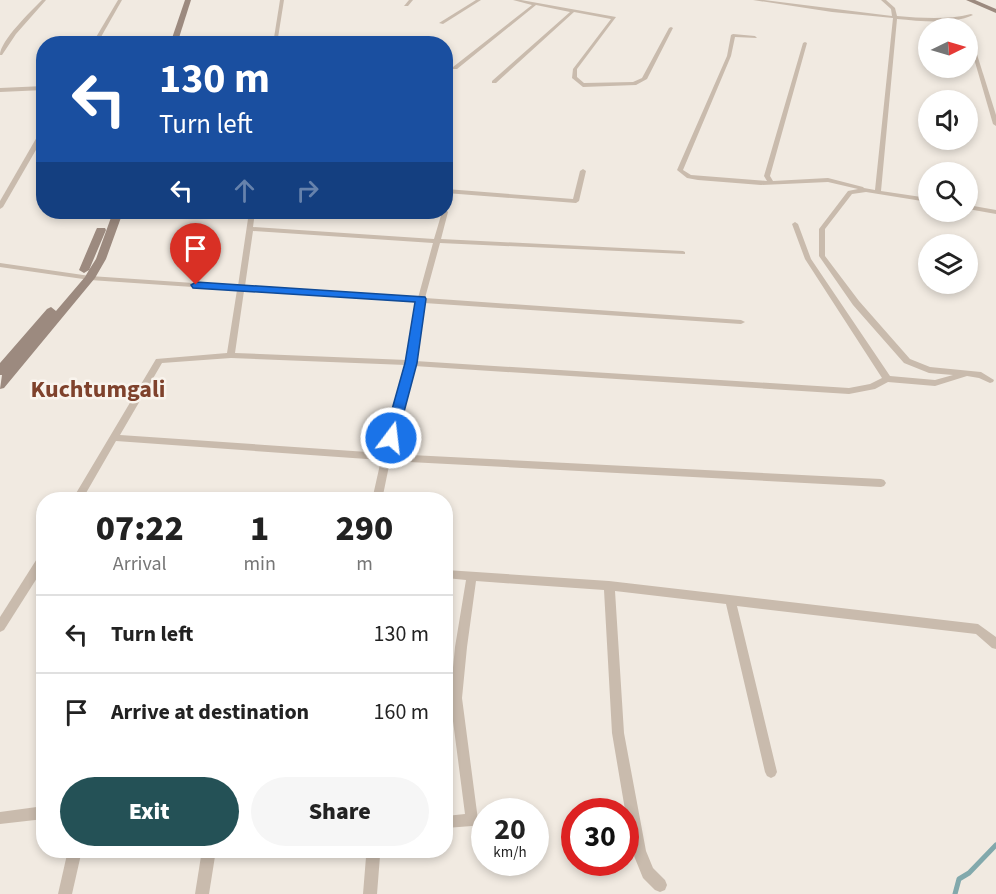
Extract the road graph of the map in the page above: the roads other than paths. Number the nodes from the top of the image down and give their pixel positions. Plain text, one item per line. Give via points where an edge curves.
1 (44, 0) edge
2 (120, 0) edge
3 (188, 0) edge
4 (195, 0) edge
5 (282, 0) edge
6 (411, 0) edge
7 (479, 0) edge
8 (515, 0) edge
9 (756, 0) edge
10 (883, 0) edge
11 (969, 0) edge
12 (535, 4) junction
13 (406, 5) dead end
14 (826, 5) dead end
15 (984, 6) junction
16 (833, 10) junction
17 (573, 11) junction
18 (996, 11) edge
19 (971, 15) junction
20 (895, 17) junction
21 (968, 18) edge
22 (441, 23) dead end
23 (671, 28) dead end
24 (99, 36) edge
25 (176, 36) edge
26 (183, 36) edge
27 (276, 36) edge
28 (755, 37) dead end
29 (805, 43) dead end
30 (0, 54) edge
31 (978, 65) edge
32 (455, 68) dead end
33 (494, 82) dead end
34 (36, 88) edge
35 (0, 90) edge
36 (996, 122) edge
37 (36, 144) edge
38 (583, 171) dead end
39 (772, 183) junction
40 (866, 190) junction
41 (453, 191) edge
42 (878, 192) junction
43 (918, 198) edge
44 (0, 207) edge
45 (978, 209) edge
46 (996, 212) edge
47 (106, 219) edge
48 (115, 219) edge
49 (251, 219) edge
50 (443, 219) edge
51 (795, 224) dead end
52 (250, 229) junction
53 (438, 241) junction
54 (683, 253) dead end
55 (0, 265) edge
56 (85, 277) junction
57 (241, 288) junction
58 (421, 299) junction
59 (741, 322) dead end
60 (231, 354) junction
61 (411, 363) junction
62 (0, 370) edge
63 (967, 374) junction
64 (887, 379) junction
65 (990, 380) dead end
66 (0, 385) edge
67 (113, 438) junction
68 (386, 457) junction
69 (881, 483) dead end
70 (82, 492) edge
71 (379, 492) edge
72 (36, 570) edge
73 (453, 575) edge
74 (472, 576) junction
75 (609, 586) junction
76 (730, 600) junction
77 (0, 627) edge
78 (996, 644) edge
79 (771, 772) dead end
80 (36, 813) edge
81 (0, 818) edge
82 (453, 821) edge
83 (73, 858) edge
84 (208, 858) edge
85 (373, 858) edge
86 (660, 885) dead end
87 (65, 894) edge
88 (202, 894) edge
89 (370, 894) edge

1 - 30 street
2 - 24 street
3 - 25 main road
4 - 26 main road
5 - 27 street
6 - 13 street
7 - 22 street
8 - 12 street
9 - 16 street
10 - 20 street
11 - 15 main road
12 - 17 street
12 - 32 street
14 - 16 street
15 - 18 main road
15 - 19 street via 971,10
16 - 20 street
17 - 23 street via 614,18 575,69 574,78 583,85 634,84 644,79
17 - 33 street
19 - 20 street via 954,20
19 - 21 street
20 - 42 street
28 - 39 street via 734,36 717,87 680,170 689,177
29 - 39 street via 767,176
31 - 36 street
34 - 35 street
37 - 44 street
38 - 41 street via 576,201
39 - 40 street via 828,180
40 - 42 street
40 - 63 street via 850,192 822,229 822,256 856,303 907,361 929,370
42 - 43 street
45 - 46 street
47 - 56 main road
48 - 56 main road via 101,259
49 - 52 street
50 - 53 street
51 - 64 street via 808,259
52 - 53 street
52 - 57 street
53 - 54 street
53 - 58 street
55 - 56 street
56 - 57 street
56 - 62 main road
56 - 66 main road
57 - 58 street
57 - 60 street
58 - 59 street
58 - 61 street
60 - 61 street
60 - 67 street via 159,362
61 - 64 street via 849,391 872,387
61 - 68 street
63 - 64 street via 935,383
63 - 65 street
67 - 68 street
67 - 70 street
68 - 69 street
68 - 71 street
72 - 77 street
73 - 74 street
74 - 75 street
74 - 82 street via 456,698 472,820
75 - 76 street
75 - 86 street via 618,733 639,852 648,873
76 - 78 street via 978,629
76 - 79 street
80 - 81 street
83 - 87 street
84 - 88 street
85 - 89 street

